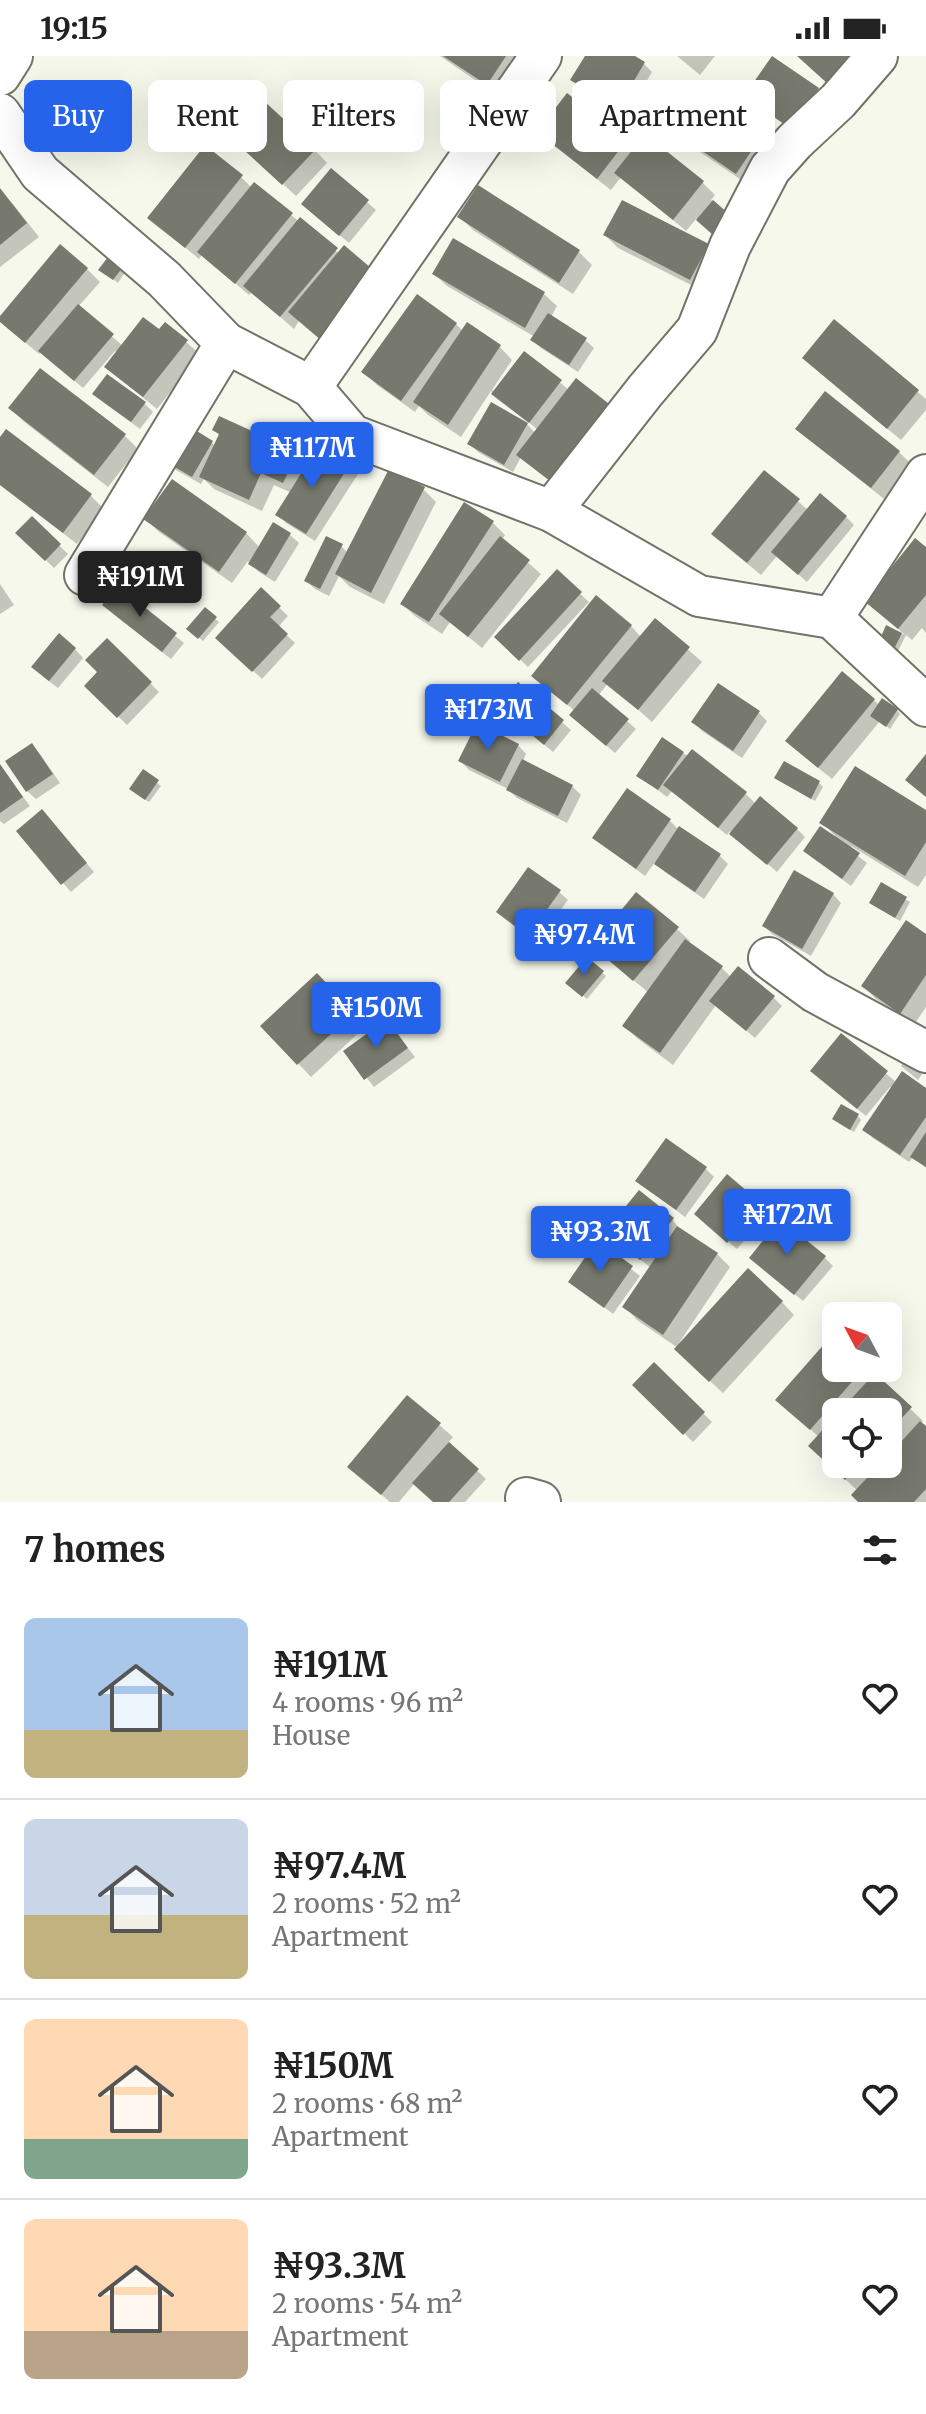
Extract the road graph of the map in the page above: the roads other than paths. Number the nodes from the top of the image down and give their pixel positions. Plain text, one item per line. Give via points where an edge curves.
1 (12, 56) edge
2 (541, 56) edge
3 (877, 56) edge
4 (0, 75) edge
5 (0, 114) edge
6 (226, 343) junction
7 (311, 387) junction
8 (926, 475) edge
9 (551, 511) junction
10 (85, 575) dead end
11 (832, 618) junction
12 (926, 706) edge
13 (769, 958) dead end
14 (926, 1052) edge

1 - 4 street
2 - 7 street
3 - 9 street via 770,169 730,246 697,330
5 - 6 street via 40,173 164,279
6 - 7 street
6 - 10 street
7 - 9 street via 352,435
8 - 11 street
9 - 11 street via 699,596
11 - 12 street
13 - 14 street via 815,992

